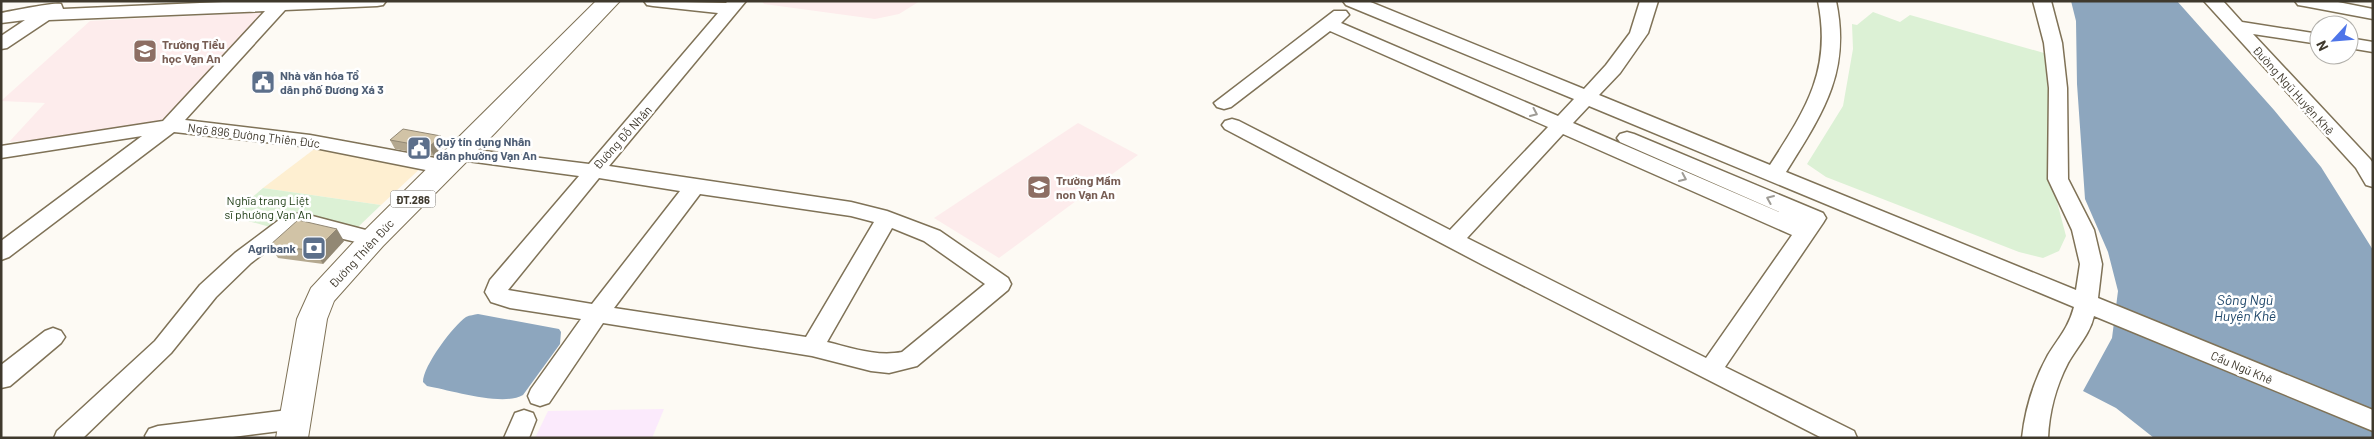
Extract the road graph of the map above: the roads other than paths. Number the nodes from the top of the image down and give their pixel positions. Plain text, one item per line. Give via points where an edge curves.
1 (372, 1) edge
2 (377, 1) edge
3 (609, 1) edge
4 (653, 1) edge
5 (1827, 1) edge
6 (2042, 1) edge
7 (2213, 1) edge
8 (2304, 1) edge
9 (282, 3) edge
10 (1643, 3) edge
11 (2328, 3) edge
12 (734, 5) edge
13 (52, 9) edge
14 (1344, 11) edge
15 (2373, 14) edge
16 (2337, 15) edge
17 (1, 18) edge
18 (2236, 26) junction
19 (2309, 37) edge
20 (1, 44) edge
21 (1587, 99) junction
22 (1224, 103) dead end
23 (1567, 120) junction
24 (1232, 125) dead end
25 (169, 126) junction
26 (1, 152) edge
27 (453, 160) junction
28 (594, 172) junction
29 (1774, 175) junction
30 (2373, 180) edge
31 (694, 186) junction
32 (1829, 198) junction
33 (887, 218) junction
34 (1811, 225) junction
35 (373, 239) junction
36 (1453, 240) junction
37 (1, 252) edge
38 (2086, 303) junction
39 (597, 314) junction
40 (53, 337) dead end
41 (812, 347) junction
42 (1710, 371) junction
43 (1, 379) edge
44 (540, 396) dead end
45 (2373, 422) edge
46 (294, 428) edge
47 (158, 436) dead end
48 (66, 438) edge
49 (1845, 438) edge
50 (2035, 438) edge

1 - 2 street
1 - 9 street
3 - 27 main road, Đường Thiên Đức / ĐT.286
4 - 12 street
5 - 29 street via 1834,42 1832,60 1814,109
6 - 38 street via 2053,43 2058,88 2058,179 2082,230 2091,264
7 - 18 street, Đường Ngũ Huyện Khê
8 - 11 street
9 - 13 street
9 - 25 street
10 - 21 street via 1639,33
11 - 15 street
11 - 16 street
12 - 28 street, Đường Đỗ Nhân
13 - 17 street
13 - 20 street
14 - 21 street, Cầu Ngũ Khê
14 - 22 street
14 - 23 street
18 - 19 street
18 - 30 street, Đường Ngũ Huyện Khê
21 - 23 street
21 - 29 street, Cầu Ngũ Khê
23 - 34 street
23 - 36 street
24 - 36 street
25 - 26 street, Ngõ 896 Đường Thiên Đức
25 - 27 street, Ngõ 896 Đường Thiên Đức
25 - 37 street
27 - 28 street, Đường Đỗ Nhân
27 - 35 main road, Đường Thiên Đức / ĐT.286
28 - 31 street
28 - 39 street via 496,292 510,300
29 - 32 street, Cầu Ngũ Khê
31 - 33 street via 851,208
31 - 39 street
32 - 34 street
32 - 38 street, Cầu Ngũ Khê
33 - 41 street
33 - 41 street via 932,236 1000,284 900,364 871,362
34 - 42 street
35 - 46 main road, Đường Thiên Đức / ĐT.286 via 328,287 315,308
35 - 48 street via 301,220 291,222 243,258 208,291 162,347
36 - 42 street
38 - 45 street, Cầu Ngũ Khê
38 - 50 street via 2080,327 2057,361 2040,405
39 - 41 street
39 - 44 street
40 - 43 street
42 - 49 street
46 - 47 street

